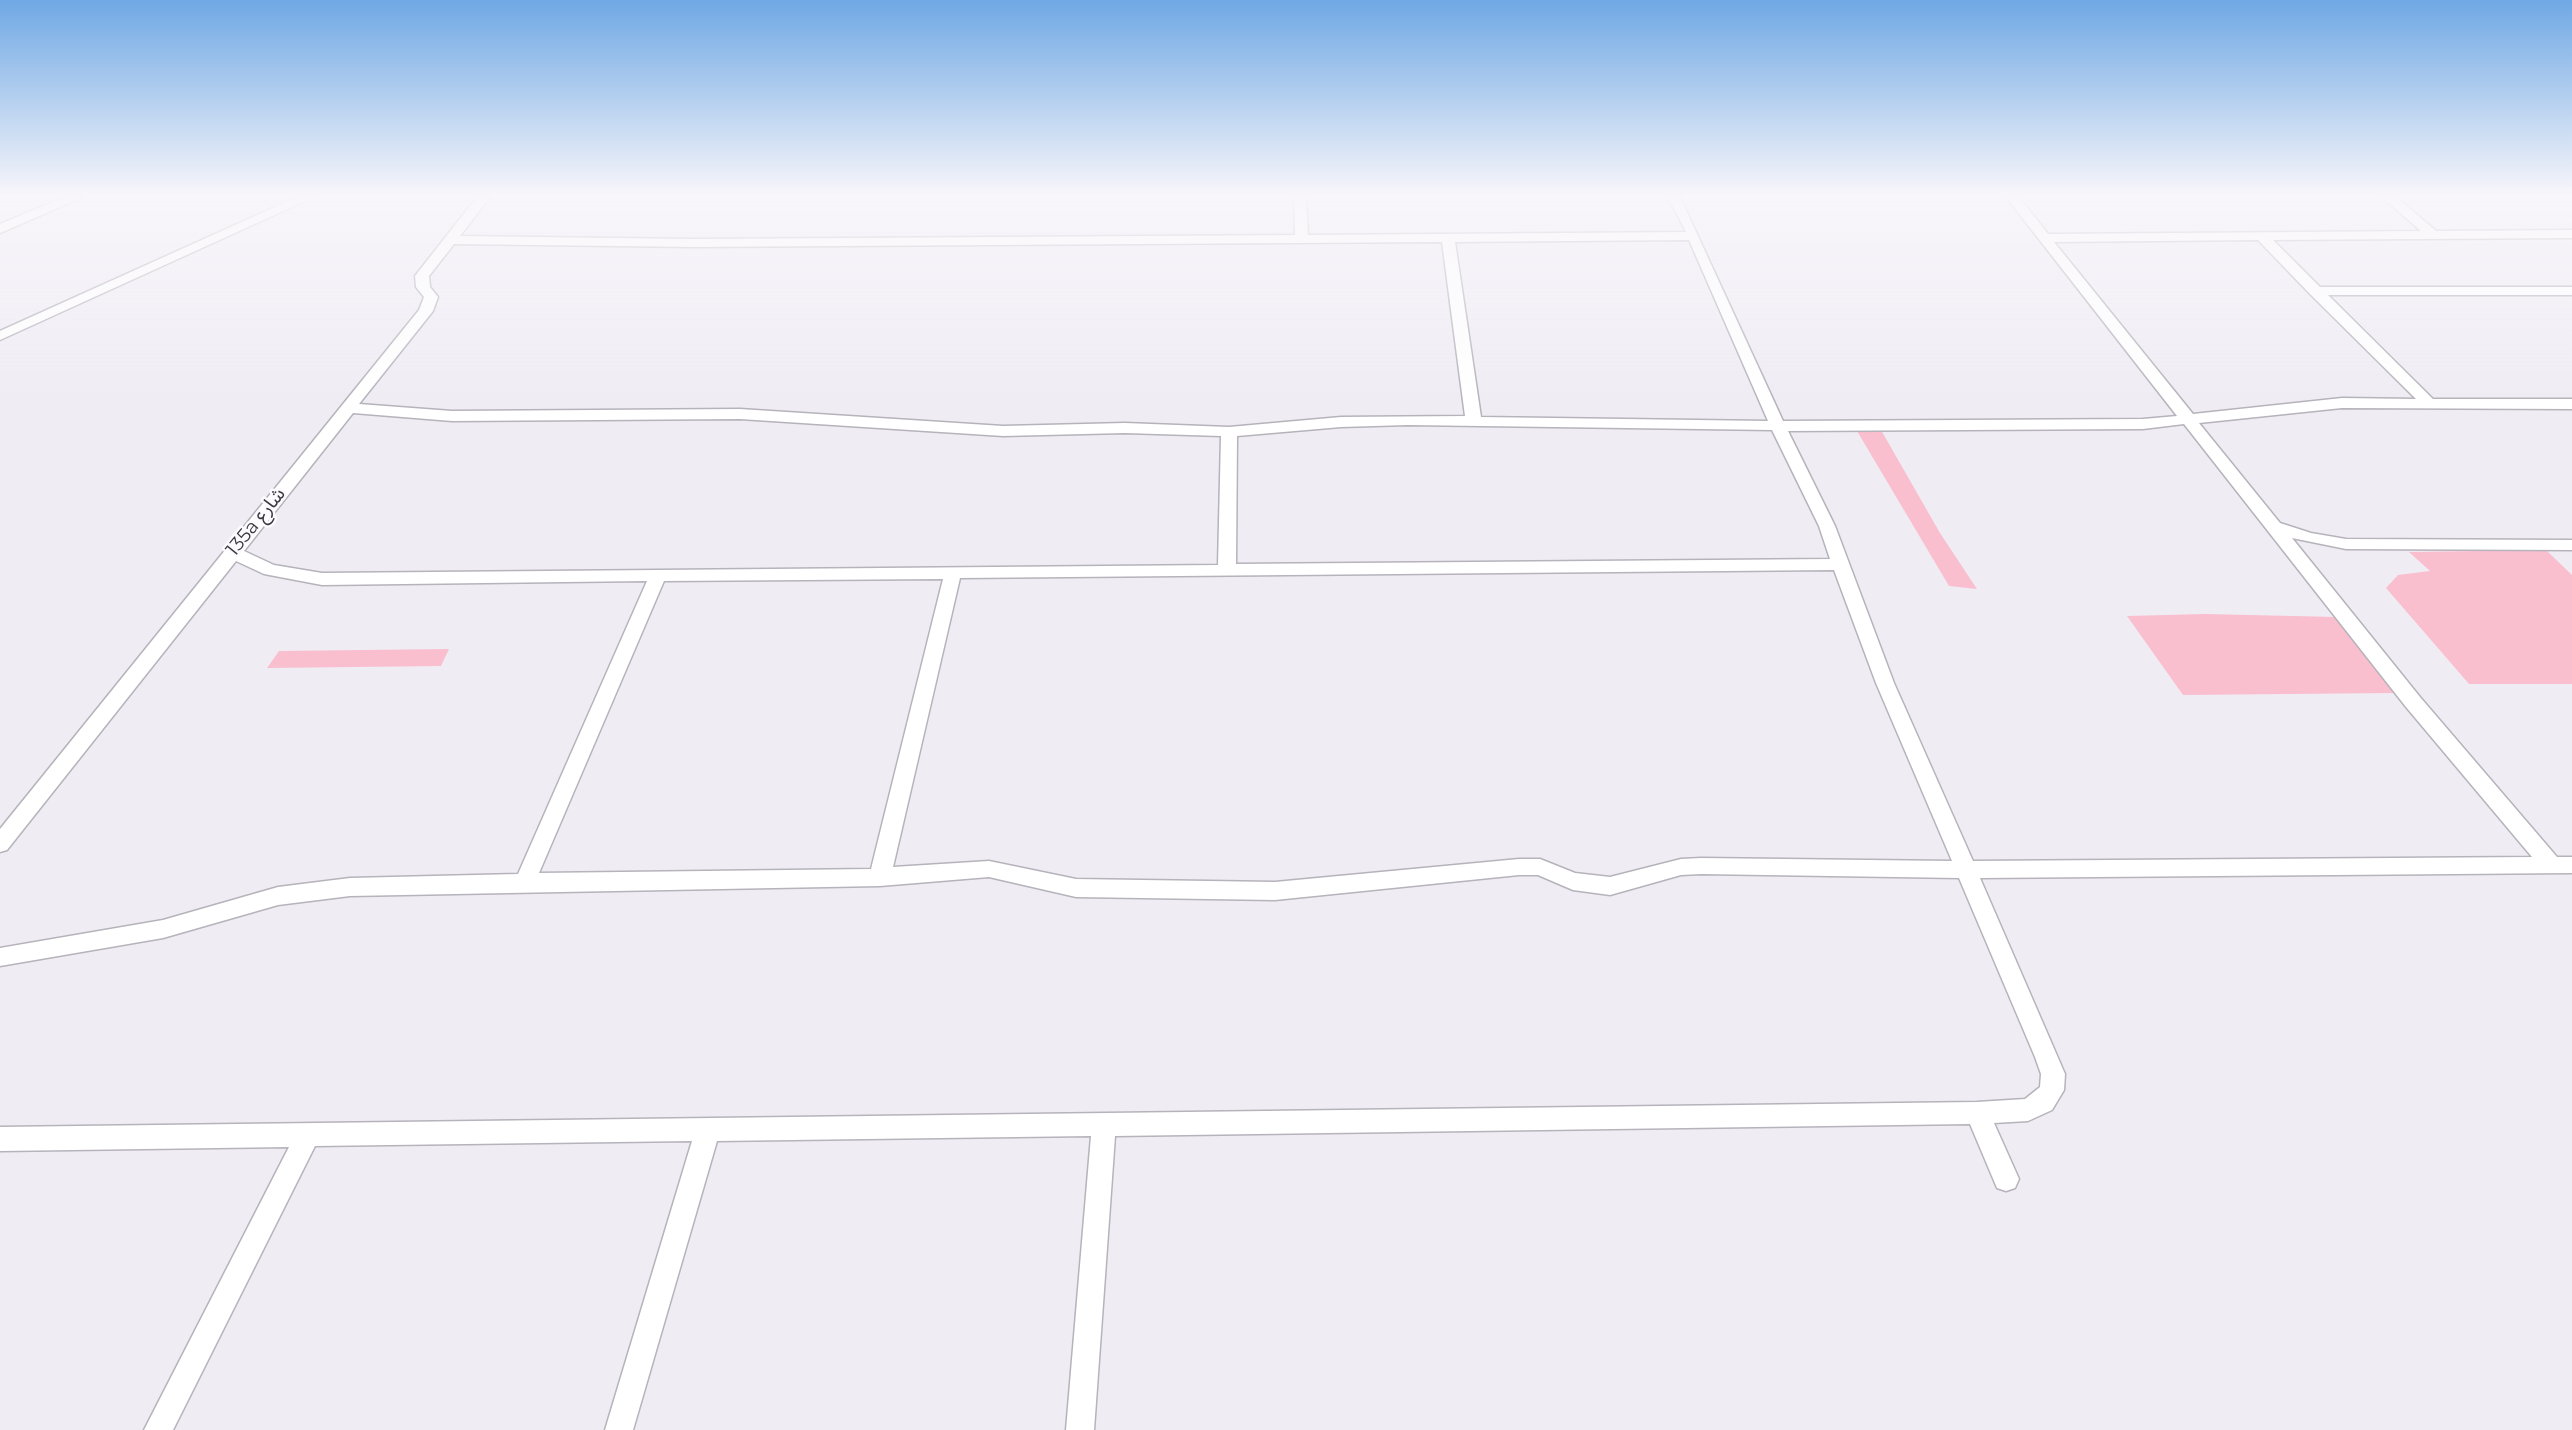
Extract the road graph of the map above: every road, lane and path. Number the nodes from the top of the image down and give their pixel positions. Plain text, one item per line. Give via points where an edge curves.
1 (131, 264) edge
2 (161, 264) edge
3 (431, 264) edge
4 (1452, 264) edge
5 (1706, 264) edge
6 (2065, 264) edge
7 (2288, 264) edge
8 (2315, 291) junction
9 (2572, 291) edge
10 (0, 322) edge
11 (0, 337) edge
12 (2429, 402) junction
13 (2572, 404) edge
14 (348, 408) junction
15 (2189, 421) junction
16 (1474, 423) junction
17 (1778, 426) junction
18 (1229, 432) junction
19 (2272, 526) junction
20 (2572, 545) edge
21 (232, 552) junction
22 (1842, 564) junction
23 (1227, 570) junction
24 (953, 573) junction
25 (658, 576) junction
26 (0, 844) edge
27 (2562, 865) edge
28 (1967, 870) junction
29 (880, 877) junction
30 (525, 882) junction
31 (0, 957) edge
32 (1977, 1113) junction
33 (1104, 1124) junction
34 (708, 1129) junction
35 (307, 1136) junction
36 (0, 1139) edge
37 (2006, 1179) dead end
38 (158, 1430) edge
39 (619, 1430) edge
40 (1080, 1430) edge

1 - 10 street
2 - 11 street
3 - 14 street, 135a شارع via 422,276 431,297 426,311
4 - 16 street
5 - 17 street
6 - 15 street
7 - 8 street
8 - 9 street
8 - 12 street
12 - 13 street
12 - 15 street via 2301,405
14 - 18 street via 464,416 740,414 1003,431
14 - 21 street, 135a شارع
15 - 17 street
15 - 19 street
16 - 17 street
16 - 18 street via 1374,421
17 - 22 street
18 - 23 street
19 - 20 street via 2346,544
19 - 27 street via 2413,702
21 - 25 street via 270,570 322,579
21 - 26 street, 135a شارع
22 - 23 street
22 - 28 street via 1885,684
23 - 24 street
24 - 25 street
24 - 29 street
25 - 30 street
27 - 28 street
28 - 29 street via 1701,866 1610,886 1573,881 1540,867 1519,867 1275,891 1076,888 989,869
28 - 32 street via 2053,1074 2052,1090 2028,1110
29 - 30 street
30 - 31 street via 315,889 107,942
32 - 33 street
32 - 37 street
33 - 34 street
33 - 40 street
34 - 35 street
34 - 39 street
35 - 36 street
35 - 38 street

